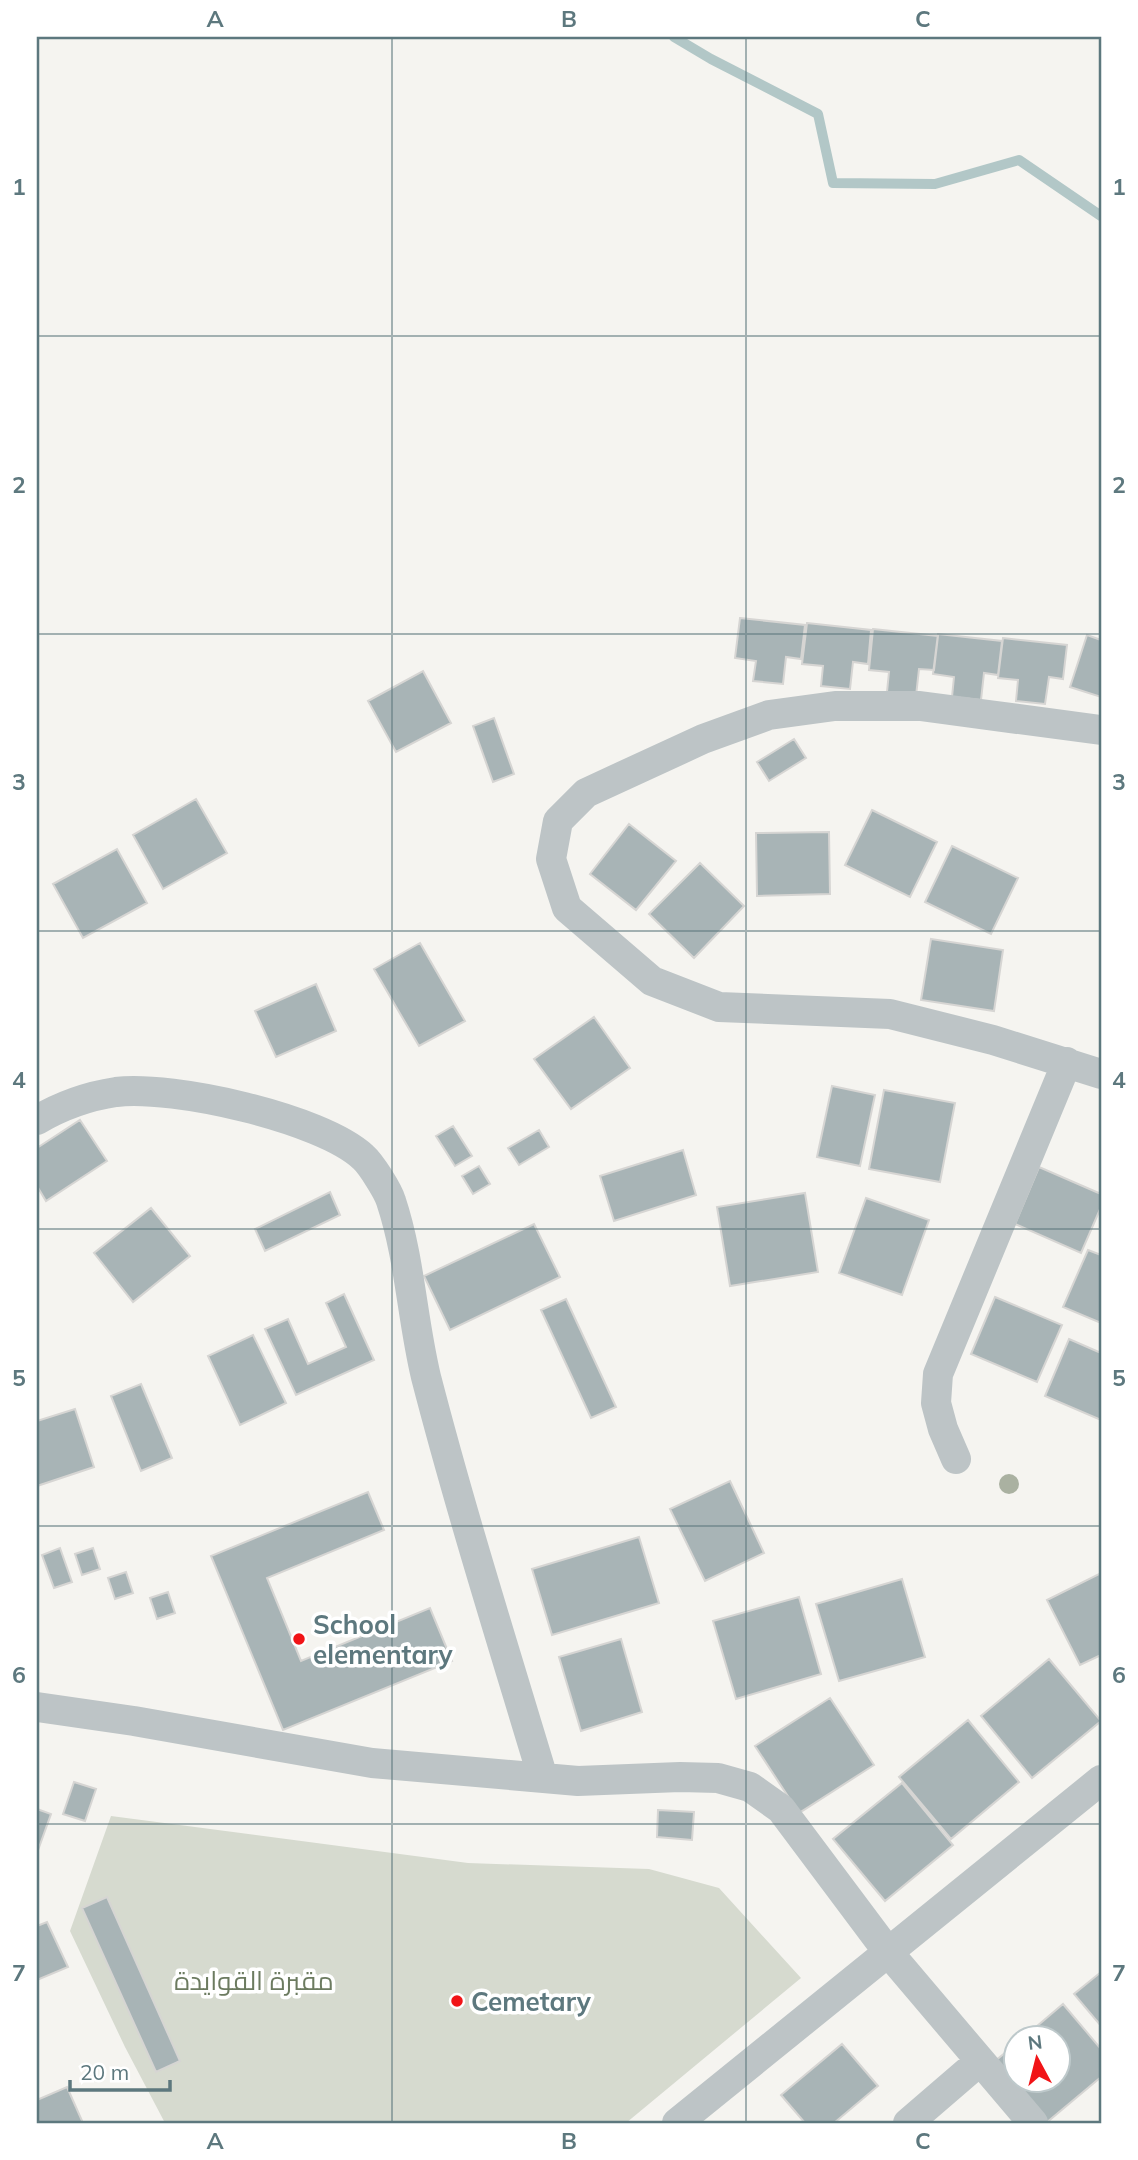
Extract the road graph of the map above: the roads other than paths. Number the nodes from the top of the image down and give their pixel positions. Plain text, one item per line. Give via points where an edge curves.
1 (1101, 730) edge
2 (1066, 1062) junction
3 (1101, 1074) edge
4 (37, 1119) edge
5 (956, 1459) dead end
6 (37, 1707) edge
7 (543, 1778) junction
8 (1101, 1780) edge
9 (888, 1952) junction
10 (980, 2061) junction
11 (677, 2123) edge
12 (908, 2123) edge
13 (1033, 2123) edge

1 - 2 street via 920,706 835,706 769,715 703,738 586,793 558,821 551,859 567,908 652,981 719,1007 890,1014
2 - 3 street
2 - 5 street via 938,1374 936,1403
4 - 7 street via 118,1092 186,1094 321,1131 363,1157 390,1198 426,1375
6 - 7 street via 372,1763
7 - 9 street via 578,1782 718,1778 750,1787 781,1809
8 - 9 street
9 - 10 street
9 - 11 street
10 - 12 street
10 - 13 street

